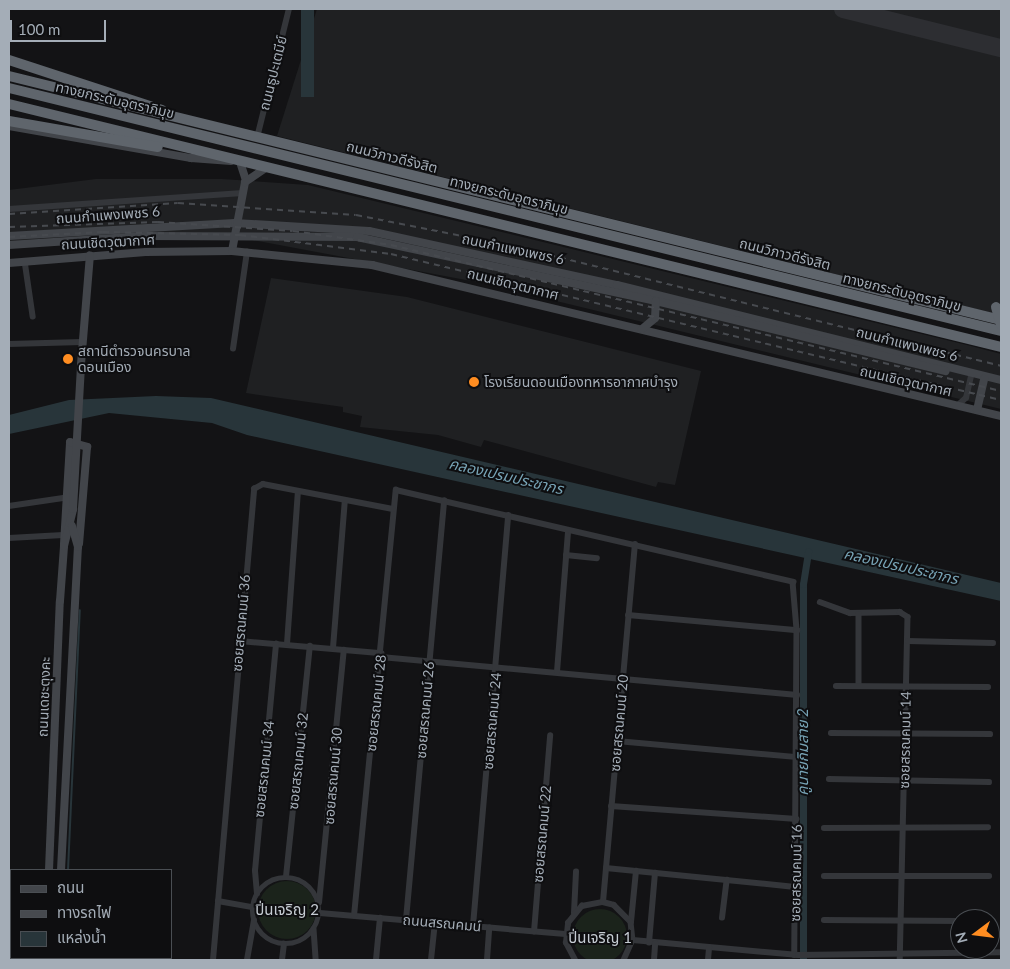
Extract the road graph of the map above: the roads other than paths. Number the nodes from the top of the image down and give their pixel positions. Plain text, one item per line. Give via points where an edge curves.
1 (289, 9) edge
2 (9, 60) edge
3 (9, 76) edge
4 (9, 88) edge
5 (9, 102) edge
6 (30, 109) junction
7 (9, 110) edge
8 (9, 121) edge
9 (203, 124) junction
10 (9, 126) edge
11 (256, 138) junction
12 (212, 155) junction
13 (237, 161) junction
14 (266, 168) junction
15 (244, 187) junction
16 (9, 209) edge
17 (235, 223) junction
18 (234, 234) junction
19 (9, 236) edge
20 (9, 245) edge
21 (232, 251) junction
22 (247, 252) junction
23 (90, 255) junction
24 (25, 261) junction
25 (9, 263) edge
26 (656, 301) junction
27 (996, 307) dead end
28 (33, 316) dead end
29 (1001, 322) edge
30 (642, 329) junction
31 (1001, 331) edge
32 (1001, 340) edge
33 (82, 342) junction
34 (9, 344) edge
35 (1001, 346) edge
36 (233, 349) dead end
37 (971, 377) junction
38 (984, 378) junction
39 (1001, 382) edge
40 (957, 406) junction
41 (977, 410) junction
42 (1001, 416) edge
43 (298, 491) junction
44 (64, 498) junction
45 (345, 500) junction
46 (444, 501) junction
47 (9, 506) edge
48 (393, 509) junction
49 (508, 515) junction
50 (72, 526) junction
51 (568, 531) junction
52 (63, 535) junction
53 (9, 538) edge
54 (635, 544) junction
55 (64, 546) junction
56 (78, 547) junction
57 (566, 555) junction
58 (597, 558) dead end
59 (820, 602) dead end
60 (859, 614) junction
61 (628, 615) junction
62 (797, 630) junction
63 (240, 640) junction
64 (908, 641) junction
65 (993, 643) dead end
66 (276, 644) junction
67 (287, 644) junction
68 (310, 646) junction
69 (333, 648) junction
70 (344, 650) junction
71 (381, 655) junction
72 (430, 660) junction
73 (497, 666) junction
74 (557, 672) junction
75 (623, 678) junction
76 (836, 686) dead end
77 (859, 686) junction
78 (988, 687) dead end
79 (907, 688) junction
80 (797, 695) junction
81 (831, 733) dead end
82 (906, 734) junction
83 (990, 734) dead end
84 (550, 736) dead end
85 (617, 741) junction
86 (797, 757) junction
87 (829, 779) dead end
88 (904, 781) junction
89 (989, 782) dead end
90 (611, 806) junction
91 (797, 819) junction
92 (988, 827) dead end
93 (824, 828) dead end
94 (903, 828) junction
95 (606, 868) junction
96 (49, 869) edge
97 (61, 869) edge
98 (636, 871) junction
99 (576, 872) dead end
100 (655, 873) junction
101 (902, 874) junction
102 (824, 876) dead end
103 (989, 876) dead end
104 (286, 877) junction
105 (727, 880) junction
106 (795, 887) junction
107 (257, 894) junction
108 (218, 901) junction
109 (603, 902) junction
110 (319, 903) junction
111 (253, 907) junction
112 (320, 912) junction
113 (574, 913) junction
114 (354, 916) junction
115 (380, 918) junction
116 (722, 918) dead end
117 (406, 920) junction
118 (824, 920) dead end
119 (901, 920) junction
120 (254, 921) junction
121 (950, 921) edge
122 (631, 922) junction
123 (434, 923) junction
124 (473, 926) junction
125 (489, 928) junction
126 (314, 929) junction
127 (534, 932) junction
128 (565, 934) junction
129 (633, 940) junction
130 (652, 943) junction
131 (284, 944) junction
132 (709, 948) junction
133 (797, 955) junction
134 (762, 957) edge
135 (839, 957) edge
136 (950, 957) edge
137 (900, 958) edge
138 (45, 959) edge
139 (56, 959) edge
140 (213, 960) edge
141 (247, 960) edge
142 (282, 960) edge
143 (316, 960) edge
144 (376, 960) edge
145 (431, 960) edge
146 (487, 960) edge
147 (575, 960) edge
148 (624, 960) edge
149 (654, 960) edge
150 (708, 960) edge

1 - 11 street, ถนนธูปะเตมีย์
2 - 9 highway
3 - 9 highway, ถนนวิภาวดีรังสิต
4 - 31 highway, ทางยกระดับอุตราภิมุข
5 - 6 highway
5 - 32 highway, ทางยกระดับอุตราภิมุข
6 - 7 highway
6 - 12 highway
8 - 12 highway
9 - 11 highway, ถนนวิภาวดีรังสิต
10 - 13 main road via 191,158
11 - 29 highway, ถนนวิภาวดีรังสิต
12 - 13 highway
13 - 14 highway
13 - 15 main road
14 - 15 main road
14 - 35 highway
15 - 16 street
15 - 17 main road
17 - 18 main road
17 - 19 main road, ถนนกำแพงเพชร 6
17 - 39 main road, ถนนกำแพงเพชร 6 via 326,225 396,236 617,285
18 - 20 main road, ถนนกำแพงเพชร 6
18 - 21 main road
18 - 26 main road, ถนนกำแพงเพชร 6 via 357,237
21 - 22 main road, ถนนเชิดวุฒากาศ
21 - 23 main road, ถนนเชิดวุฒากาศ
22 - 30 main road, ถนนเชิดวุฒากาศ via 372,265
22 - 36 street
23 - 24 main road, ถนนเชิดวุฒากาศ
23 - 33 main road, ถนนเดชะตุงคะ
24 - 25 main road, ถนนเชิดวุฒากาศ
24 - 28 street
26 - 30 main road via 655,318
26 - 37 main road, ถนนกำแพงเพชร 6
27 - 29 highway, bridge
30 - 40 main road, ถนนเชิดวุฒากาศ
33 - 34 street
33 - 50 main road, ถนนเดชะตุงคะ, bridge
37 - 38 main road, ถนนกำแพงเพชร 6
37 - 40 street via 966,398
38 - 39 main road, ถนนกำแพงเพชร 6
38 - 41 main road
40 - 41 main road, ถนนเชิดวุฒากาศ
41 - 42 main road, ถนนเชิดวุฒากาศ
43 - 45 street, ซอยสรณคมน์ 36
43 - 63 street, ซอยสรณคมน์ 36 via 260,484 254,489
43 - 67 street
44 - 47 street
44 - 52 main road
44 - 56 main road via 67,444 85,443
45 - 48 street, ซอยสรณคมน์ 36
45 - 69 street
46 - 48 street, ซอยสรณคมน์ 28 via 396,490
46 - 49 street
46 - 72 street, ซอยสรณคมน์ 26
48 - 71 street, ซอยสรณคมน์ 28
49 - 51 street
49 - 73 street, ซอยสรณคมน์ 24
50 - 55 main road, ถนนเดชะตุงคะ
50 - 56 main road, ถนนเดชะตุงคะ
51 - 54 street
51 - 57 street
52 - 53 street
52 - 55 main road
54 - 61 street, ซอยสรณคมน์ 20
54 - 62 street, ซอยสรณคมน์ 16 via 793,582
55 - 96 main road, ถนนเดชะตุงคะ
56 - 97 main road, ถนนเดชะตุงคะ
57 - 58 street
57 - 74 street
59 - 60 street, ซอยสรณคมน์ 14
60 - 64 street, ซอยสรณคมน์ 14 via 904,612
60 - 77 street
61 - 62 street
61 - 75 street, ซอยสรณคมน์ 20
62 - 80 street, ซอยสรณคมน์ 16
63 - 66 street
63 - 108 street, ซอยสรณคมน์ 36
64 - 65 street
64 - 79 street, ซอยสรณคมน์ 14
66 - 67 street
66 - 107 street, ซอยสรณคมน์ 34 via 254,871
67 - 68 street
68 - 69 street
68 - 104 street, ซอยสรณคมน์ 32
69 - 70 street
70 - 71 street
70 - 110 street, ซอยสรณคมน์ 30
71 - 72 street
71 - 114 street, ซอยสรณคมน์ 28
72 - 73 street
72 - 117 street, ซอยสรณคมน์ 26
73 - 74 street
73 - 124 street, ซอยสรณคมน์ 24
74 - 75 street
75 - 80 street
75 - 85 street, ซอยสรณคมน์ 20
76 - 77 street
77 - 79 street
78 - 79 street
79 - 82 street, ซอยสรณคมน์ 14
80 - 86 street, ซอยสรณคมน์ 16
81 - 82 street
82 - 83 street
82 - 88 street, ซอยสรณคมน์ 14
84 - 127 street, ซอยสรณคมน์ 22
85 - 86 street
85 - 90 street, ซอยสรณคมน์ 20
86 - 91 street, ซอยสรณคมน์ 16
87 - 88 street
88 - 89 street
88 - 94 street, ซอยสรณคมน์ 14
90 - 91 street
90 - 95 street, ซอยสรณคมน์ 20
91 - 106 street, ซอยสรณคมน์ 16
92 - 94 street
93 - 94 street
94 - 101 street, ซอยสรณคมน์ 14
95 - 98 street
95 - 109 street, ซอยสรณคมน์ 20
98 - 100 street
98 - 122 street
99 - 113 street
100 - 105 street
100 - 130 street
101 - 102 street
101 - 103 street
101 - 119 street, ซอยสรณคมน์ 14
104 - 107 street via 269,882
104 - 110 street via 307,884
105 - 106 street
105 - 116 street
106 - 133 street, ซอยสรณคมน์ 16
107 - 111 street
108 - 111 street
108 - 140 street, ซอยสรณคมน์ 36
109 - 113 street
109 - 122 street via 614,905
110 - 112 street
111 - 120 street
112 - 114 street, ถนนสรณคมน์
112 - 126 street
113 - 128 street
114 - 115 street, ถนนสรณคมน์
115 - 117 street, ถนนสรณคมน์
115 - 144 street
117 - 123 street, ถนนสรณคมน์
118 - 119 street
119 - 121 street
119 - 137 street, ซอยสรณคมน์ 14
120 - 131 street via 265,937
120 - 141 street
122 - 129 street
123 - 124 street, ถนนสรณคมน์
123 - 145 street
124 - 125 street, ถนนสรณคมน์
125 - 127 street, ถนนสรณคมน์
125 - 146 street
126 - 131 street via 301,941
126 - 143 street
127 - 128 street, ถนนสรณคมน์
128 - 147 street
129 - 130 street
129 - 148 street
130 - 132 street
130 - 149 street
131 - 142 street
132 - 134 street
132 - 150 street
133 - 134 street
133 - 135 street
135 - 137 street
136 - 137 street
138 - 139 main road

